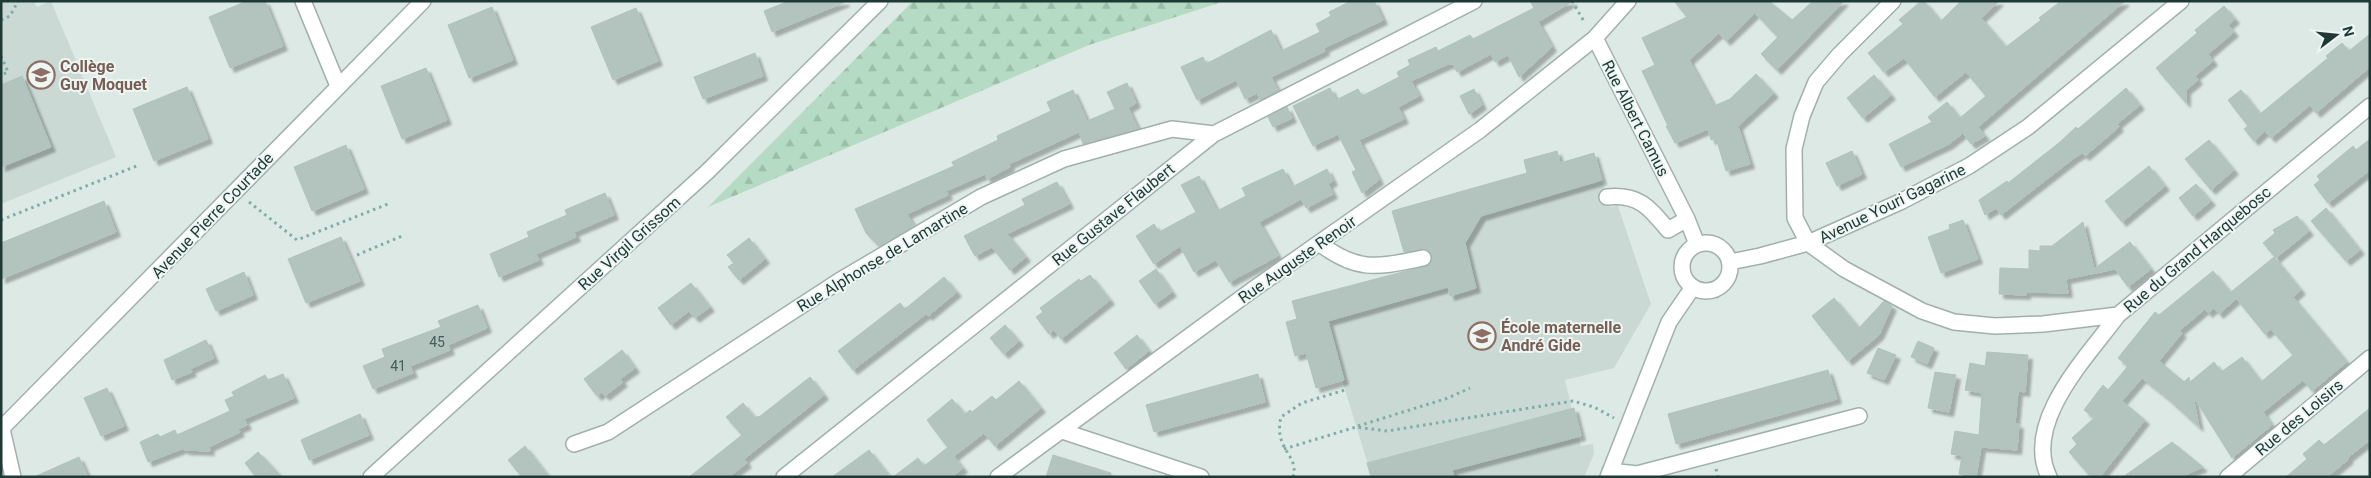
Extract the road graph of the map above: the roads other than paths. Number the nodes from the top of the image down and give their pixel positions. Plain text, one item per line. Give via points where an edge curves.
1 (303, 1) edge
2 (423, 1) edge
3 (880, 1) edge
4 (1474, 1) edge
5 (1628, 1) edge
6 (1892, 1) edge
7 (2181, 1) edge
8 (1595, 38) junction
9 (338, 86) junction
10 (2370, 106) edge
11 (1214, 134) junction
12 (1607, 197) dead end
13 (1687, 220) junction
14 (1319, 243) junction
15 (1697, 244) junction
16 (1808, 244) junction
17 (1423, 258) dead end
18 (1730, 262) junction
19 (1692, 287) junction
20 (2118, 315) junction
21 (2370, 358) edge
22 (1859, 416) dead end
23 (2, 429) edge
24 (1062, 431) junction
25 (574, 444) dead end
26 (1609, 474) edge
27 (13, 477) edge
28 (371, 477) edge
29 (784, 477) edge
30 (998, 477) edge
31 (1201, 477) edge
32 (2049, 477) edge
33 (2228, 477) edge

1 - 9 street
2 - 9 street, Avenue Pierre Courtade
3 - 28 street, Rue Virgil Grissom via 707,172
4 - 11 street, Rue Gustave Flaubert
5 - 8 street
6 - 16 street via 1816,82 1802,116 1794,149 1795,218
7 - 16 street, Avenue Youri Gagarine via 2028,127 1969,166
8 - 13 street, Rue Albert Camus
8 - 14 street, Rue Auguste Renoir via 1480,130
9 - 23 street, Avenue Pierre Courtade
10 - 20 street, Rue du Grand Harquebosc
11 - 25 street, Rue Alphonse de Lamartine via 1172,129 1064,159 981,197 839,281 608,432
11 - 29 street, Rue Gustave Flaubert
12 - 13 street via 1622,195 1640,201 1668,230
13 - 15 street, Rue Albert Camus
14 - 17 street via 1338,258 1354,264 1386,265
14 - 24 street, Rue Auguste Renoir
15 - 18 street via 1711,242 1717,245
15 - 19 street via 1686,252 1681,264 1684,277
16 - 18 street, Avenue Youri Gagarine
16 - 20 street, Rue du Grand Harquebosc via 1844,269 1913,306 1954,322 1995,326 2043,324
18 - 19 street via 1728,276 1720,287 1706,291
19 - 26 street via 1669,322
20 - 32 street via 2056,399 2045,424 2043,446
21 - 33 street, Rue des Loisirs
22 - 26 street via 1637,474
23 - 27 street
24 - 30 street, Rue Auguste Renoir
24 - 31 street

